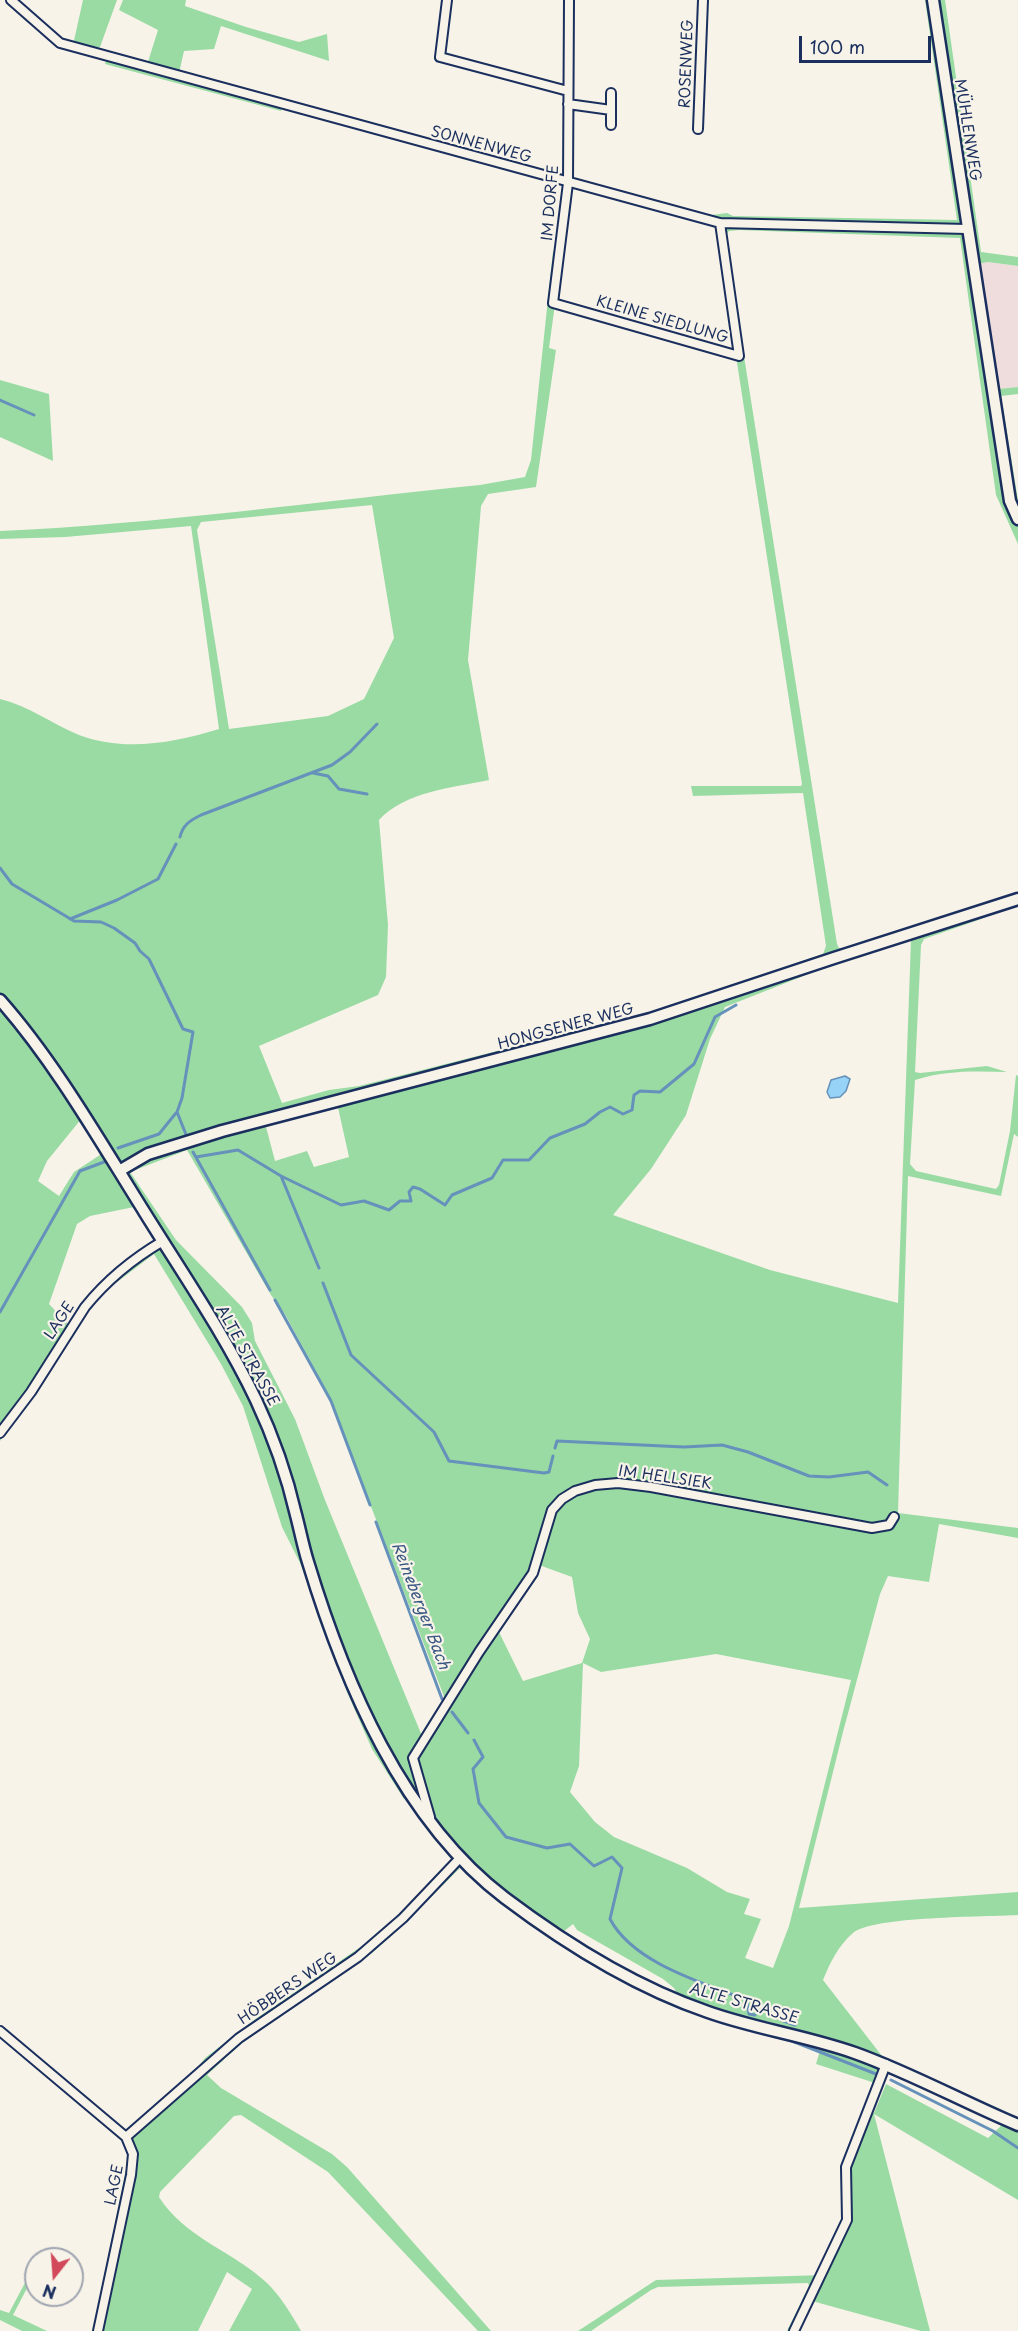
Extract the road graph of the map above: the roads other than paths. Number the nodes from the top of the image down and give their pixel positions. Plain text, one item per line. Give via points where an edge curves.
1 (11, 0) edge
2 (447, 0) edge
3 (569, 0) edge
4 (702, 0) edge
5 (933, 0) edge
6 (568, 91) junction
7 (611, 93) dead end
8 (568, 104) junction
9 (611, 110) junction
10 (611, 126) dead end
11 (698, 129) dead end
12 (568, 183) junction
13 (720, 223) junction
14 (967, 229) junction
15 (554, 303) joint
16 (1018, 519) edge
17 (1018, 899) edge
18 (0, 1000) edge
19 (119, 1171) junction
20 (163, 1241) junction
21 (0, 1433) edge
22 (894, 1517) dead end
23 (503, 1617) joint
24 (432, 1824) junction
25 (460, 1858) junction
26 (0, 2031) edge
27 (886, 2064) junction
28 (1018, 2125) edge
29 (126, 2137) junction
30 (98, 2331) edge
31 (794, 2331) edge

1 - 12 street, SONNENWEG via 60,43
2 - 6 street via 440,57
3 - 6 street, IM DORFE
4 - 11 street, ROSENWEG
5 - 14 main road, MÜHLENWEG
6 - 8 street, IM DORFE
7 - 9 street
8 - 9 street
8 - 12 street, IM DORFE
9 - 10 street
12 - 13 street, SONNENWEG
12 - 15 street, IM DORFE
13 - 14 street, SONNENWEG
13 - 15 street, KLEINE SIEDLUNG via 739,356
14 - 16 main road, MÜHLENWEG via 1010,501
17 - 19 main road, HONGSENER WEG via 650,1019 222,1131 148,1154
18 - 19 main road, ALTE STRASSE via 31,1035
19 - 20 main road, ALTE STRASSE
20 - 21 street, LAGE via 144,1252 96,1294
20 - 24 main road, ALTE STRASSE via 256,1400 281,1462 321,1602 361,1704 378,1741
22 - 23 street, IM HELLSIEK via 889,1525 872,1528 651,1487 595,1485 575,1491 552,1510 533,1573
23 - 24 street, ALTE STRASSE via 412,1758
24 - 25 main road, ALTE STRASSE
25 - 27 main road, ALTE STRASSE via 502,1896 650,1988 711,2014 822,2042
25 - 29 street, HÖBBERS WEG via 403,1918 358,1957 239,2038
26 - 29 street
27 - 28 main road, ALTE STRASSE
27 - 31 street via 846,2167 847,2220
29 - 30 street, LAGE via 134,2154 133,2165

